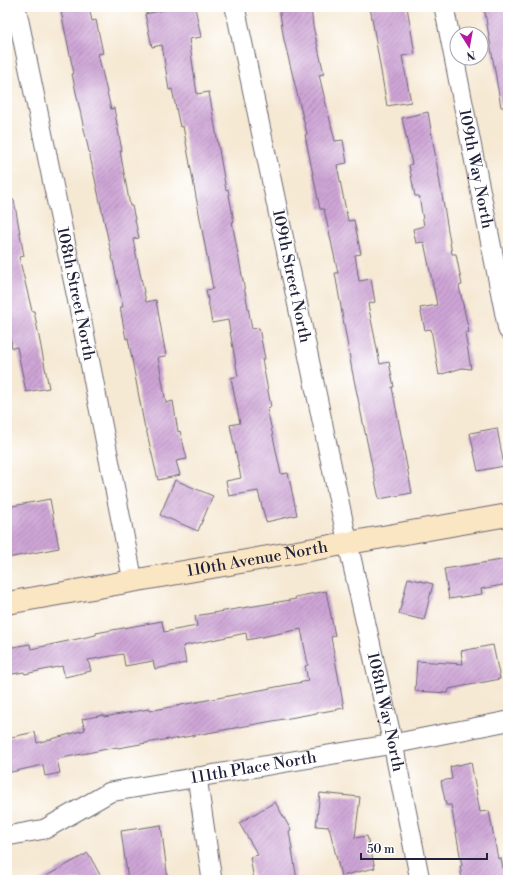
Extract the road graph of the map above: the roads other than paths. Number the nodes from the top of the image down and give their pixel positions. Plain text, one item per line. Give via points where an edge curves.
1 (16, 7) edge
2 (235, 7) edge
3 (444, 7) edge
4 (508, 330) edge
5 (508, 515) edge
6 (348, 544) junction
7 (133, 581) junction
8 (7, 603) edge
9 (508, 720) edge
10 (393, 744) junction
11 (197, 777) junction
12 (7, 836) edge
13 (212, 880) edge
14 (420, 880) edge

1 - 7 street, 108th Street North
2 - 6 street, 109th Street North
3 - 4 street, 109th Way North
5 - 6 street, 110th Avenue North
6 - 7 street, 110th Avenue North
6 - 10 street, 108th Way North
7 - 8 street, 110th Avenue North
9 - 10 street, 111th Place North
10 - 11 street, 111th Place North
10 - 14 street, 108th Way North
11 - 12 street, 111th Place North via 110,792 45,829
11 - 13 street

